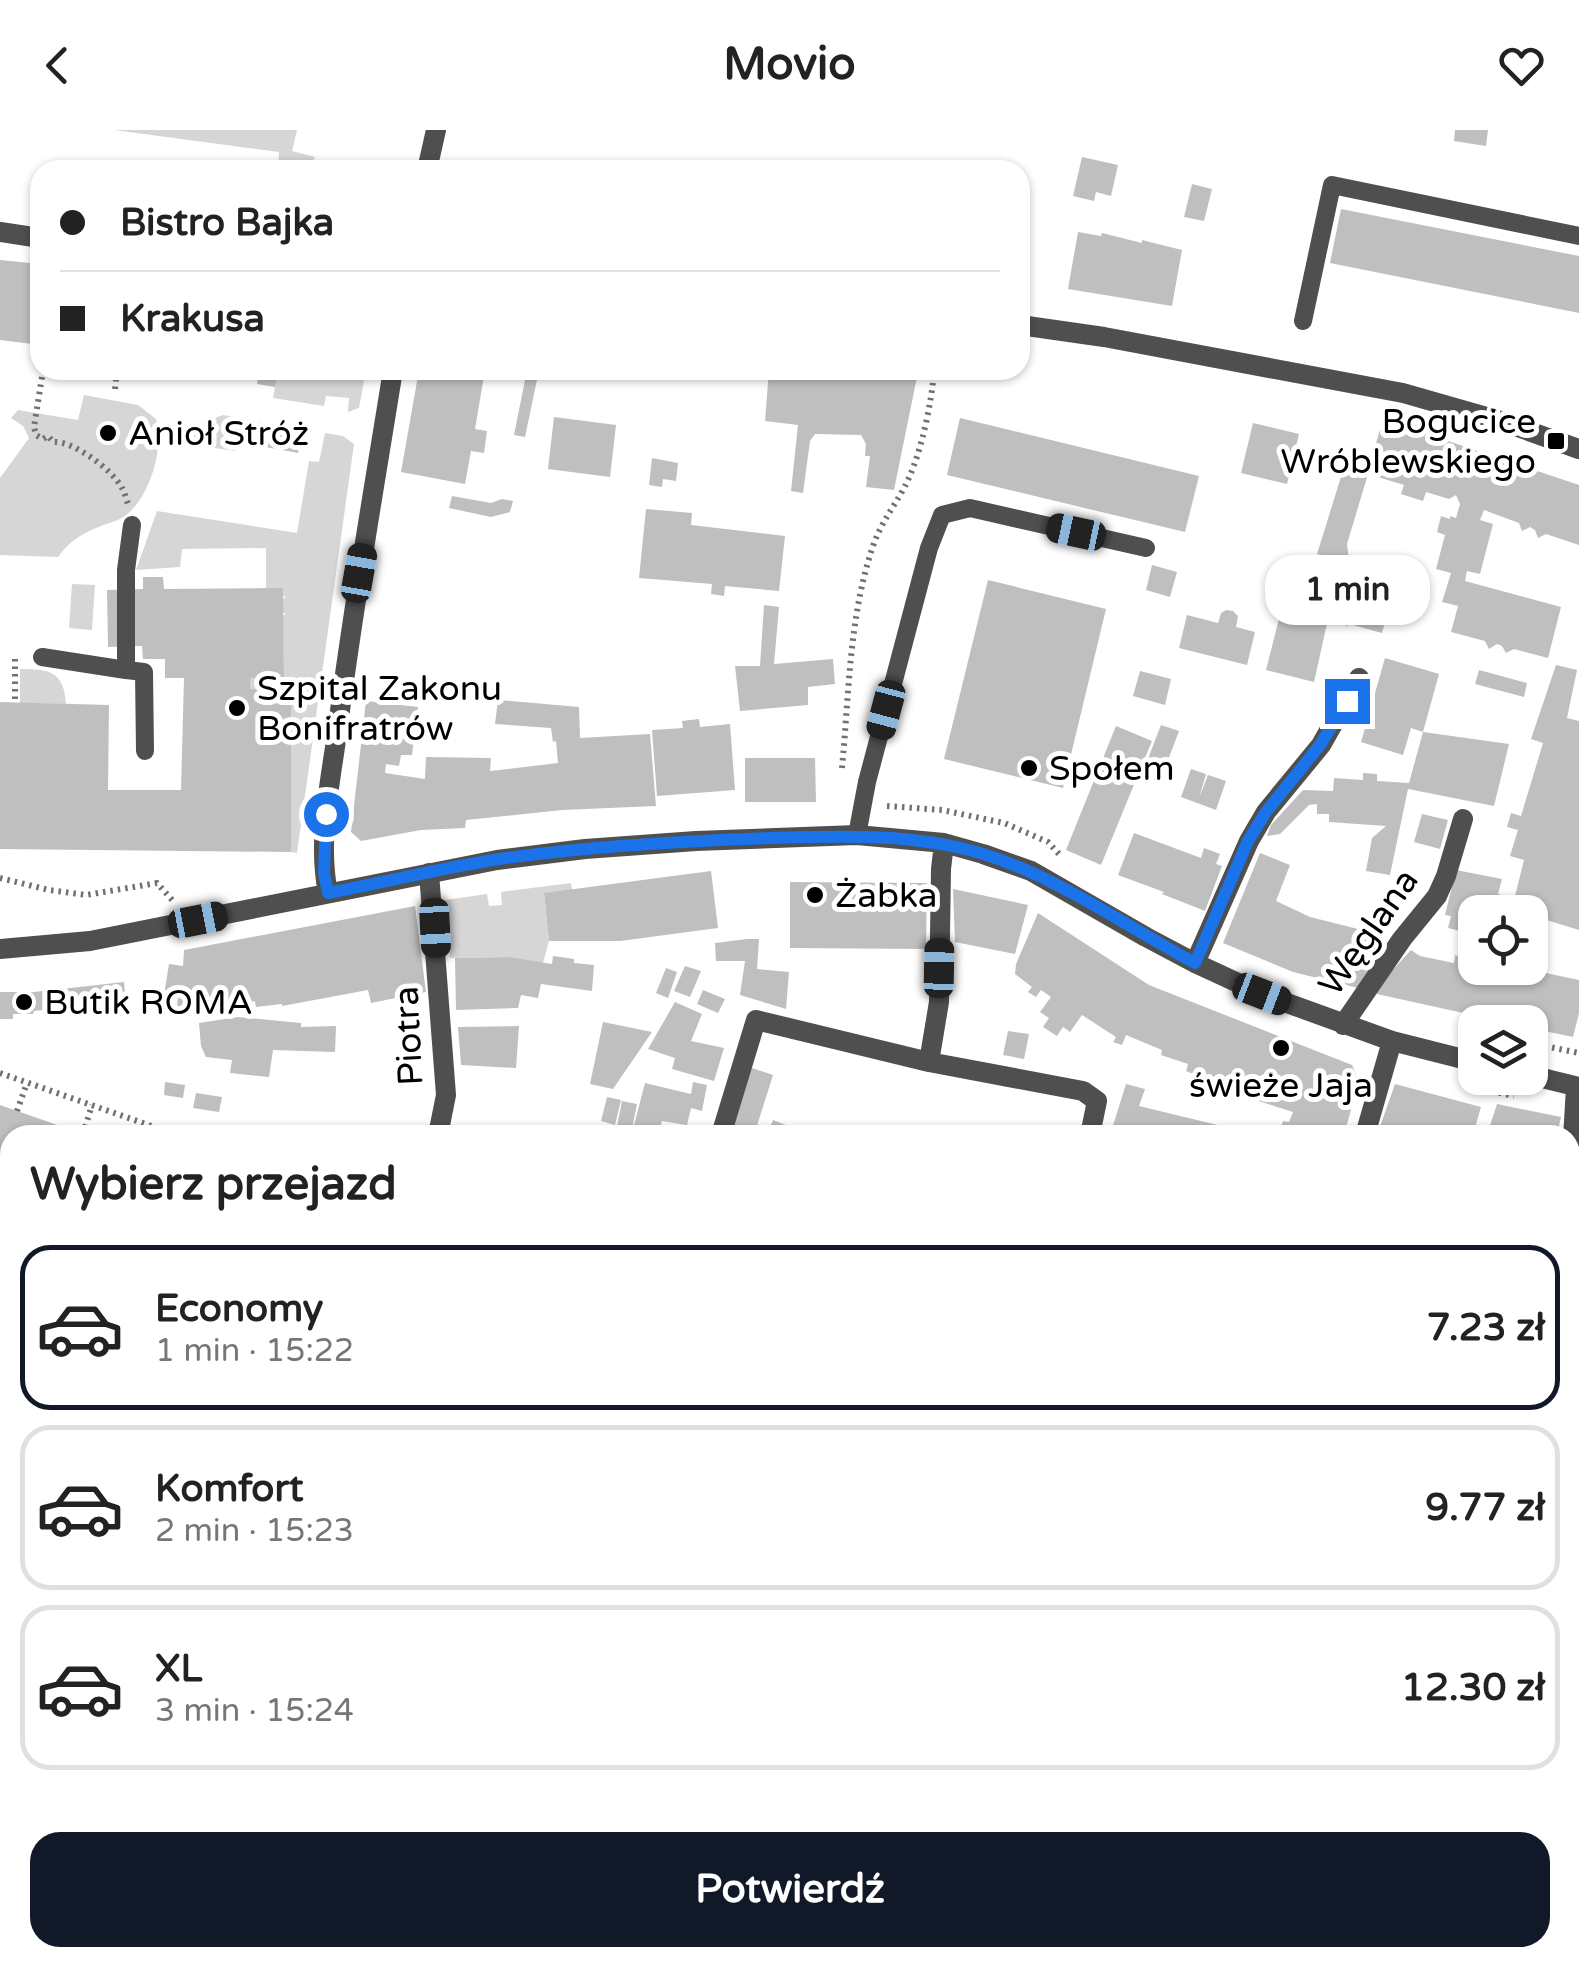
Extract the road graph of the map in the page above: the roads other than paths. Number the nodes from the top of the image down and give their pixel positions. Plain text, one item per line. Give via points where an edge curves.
1 (436, 130) edge
2 (429, 160) edge
3 (0, 232) edge
4 (30, 236) edge
5 (1579, 236) edge
6 (1303, 321) dead end
7 (1030, 327) edge
8 (390, 380) edge
9 (1579, 450) edge
10 (131, 518) road end
11 (1146, 548) dead end
12 (42, 657) dead end
13 (126, 670) junction
14 (1359, 678) dead end
15 (144, 750) dead end
16 (1463, 819) dead end
17 (857, 835) junction
18 (944, 844) junction
19 (429, 873) junction
20 (328, 893) junction
21 (0, 949) edge
22 (1195, 963) junction
23 (1343, 1025) junction
24 (1392, 1041) junction
25 (1458, 1058) edge
26 (930, 1062) junction
27 (1548, 1080) edge
28 (1578, 1087) edge
29 (440, 1125) edge
30 (724, 1125) edge
31 (1092, 1125) edge
32 (1368, 1125) edge
33 (1575, 1125) edge

1 - 2 street
3 - 4 street
5 - 6 lane via 1332,185
7 - 9 street via 1402,393
8 - 20 street via 326,814
10 - 13 lane
11 - 17 lane via 970,508 942,515
12 - 13 lane
13 - 15 lane via 144,672
14 - 22 street via 1320,745 1248,841
16 - 23 street, Węglana via 1437,896
17 - 18 street
17 - 19 street via 585,849
18 - 22 street via 1032,871
18 - 26 street
19 - 20 street
19 - 29 street, Piotra via 446,1095
20 - 21 street via 90,941
22 - 23 street
23 - 24 street
24 - 25 street
24 - 32 street
26 - 30 street via 756,1020
26 - 31 street via 1083,1091 1097,1101
27 - 28 street
28 - 33 street

